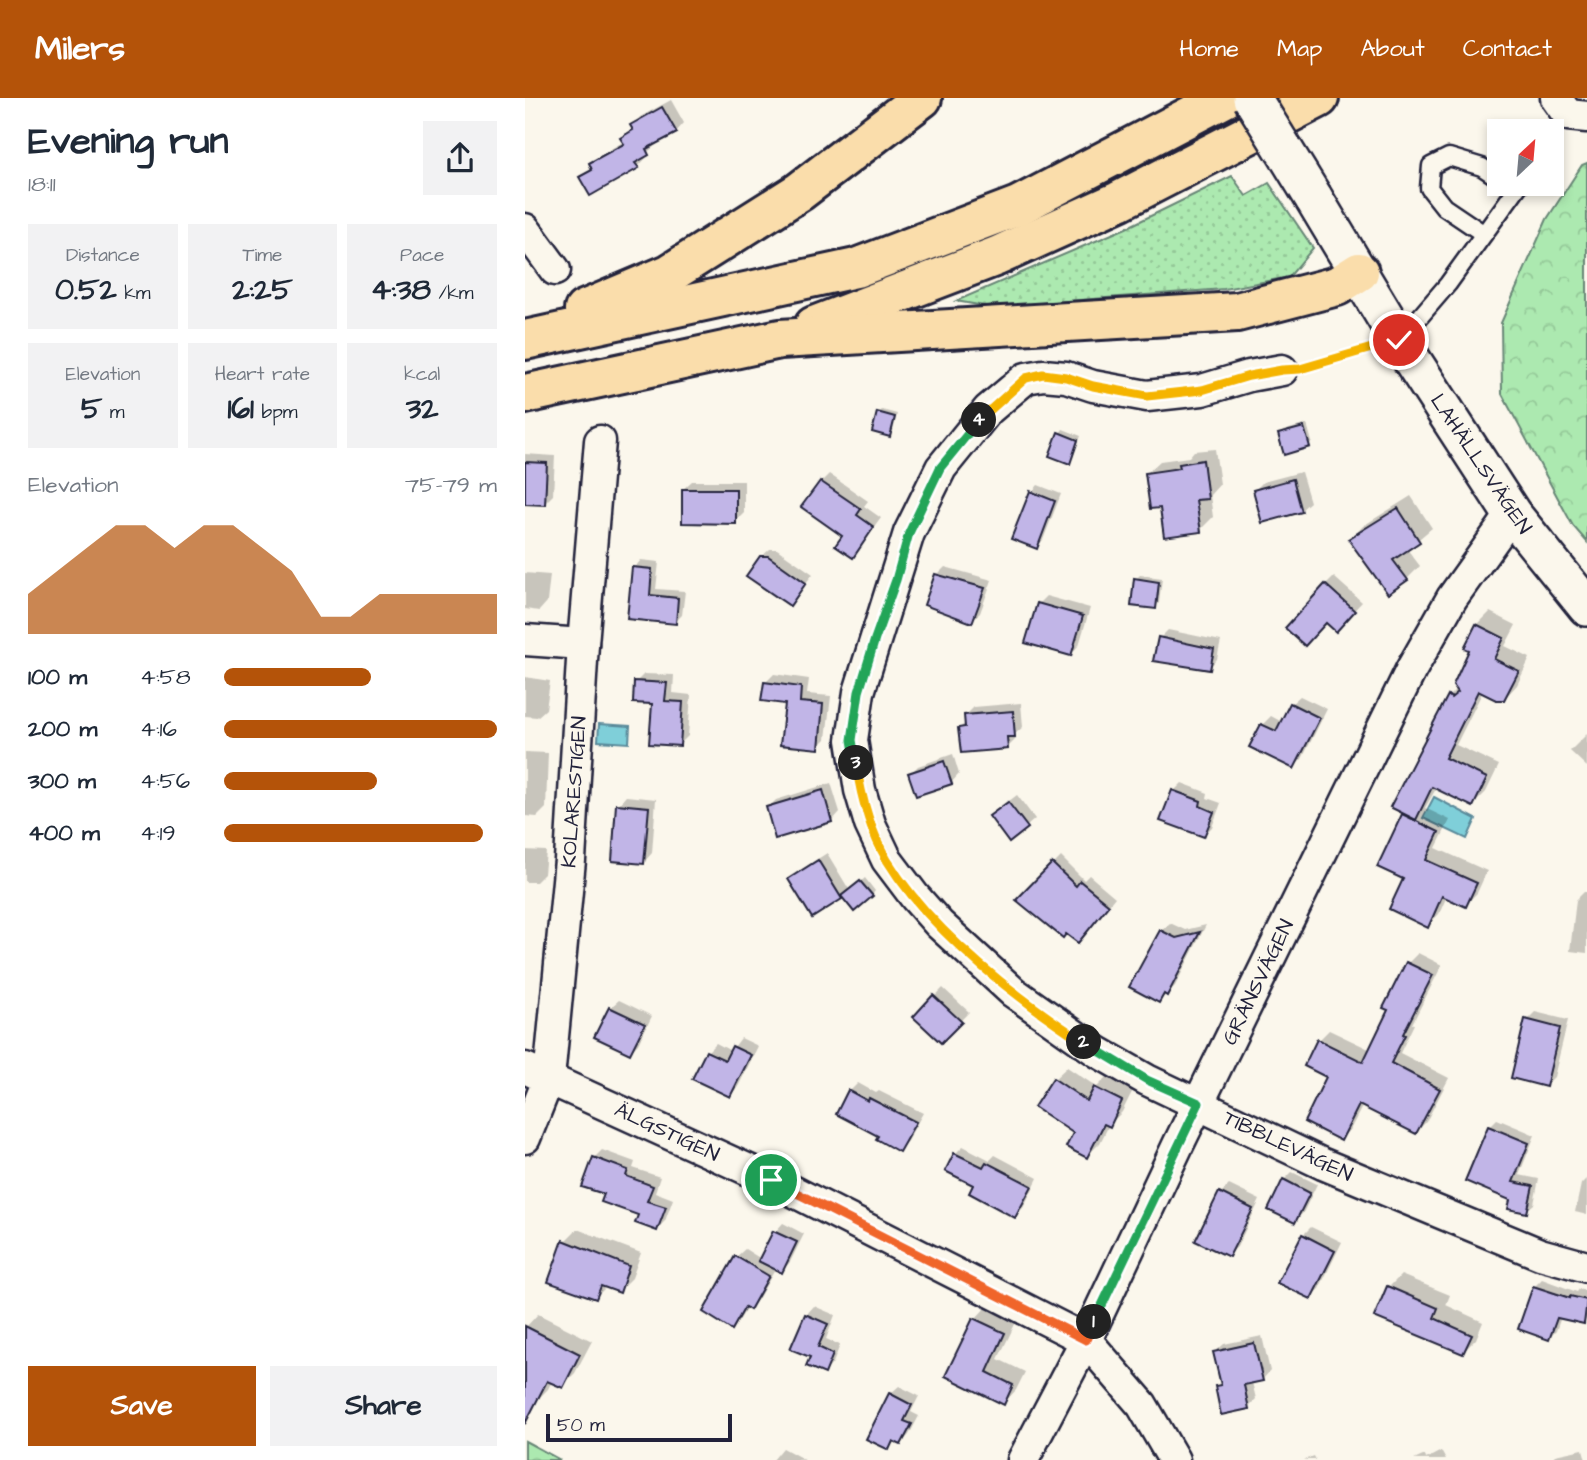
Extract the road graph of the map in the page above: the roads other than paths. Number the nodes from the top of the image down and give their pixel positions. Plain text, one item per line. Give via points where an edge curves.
1 (922, 98) edge
2 (1225, 98) edge
3 (1252, 98) edge
4 (1319, 98) edge
5 (1556, 98) edge
6 (1587, 117) edge
7 (1487, 170) edge
8 (1507, 196) edge
9 (525, 229) edge
10 (1484, 234) junction
11 (555, 270) dead end
12 (1359, 272) junction
13 (525, 335) edge
14 (780, 339) junction
15 (525, 340) edge
16 (1399, 340) junction
17 (1282, 370) road end
18 (525, 394) edge
19 (600, 441) dead end
20 (1512, 514) junction
21 (1587, 607) edge
22 (525, 640) edge
23 (583, 645) junction
24 (537, 1073) edge
25 (1199, 1103) junction
26 (525, 1138) edge
27 (1587, 1267) edge
28 (1086, 1340) junction
29 (1023, 1460) edge
30 (1174, 1460) edge

1 - 13 highway via 799,192 669,274
2 - 15 highway via 1018,206 856,268
3 - 12 street, LAHÄLLSVÄGEN, bridge
4 - 14 highway via 1119,201 1021,245
5 - 6 street via 1567,115
7 - 10 lane via 1449,157 1431,166 1429,188 1444,207
8 - 10 lane
9 - 11 street
10 - 16 lane
12 - 14 highway via 1337,286 1237,312
12 - 16 street, LAHÄLLSVÄGEN
14 - 18 highway
16 - 20 street, LAHÄLLSVÄGEN
17 - 25 street, TIBBLEVÄGEN via 1202,390 1147,396 1053,374 1026,378 988,410 940,468 909,533 859,692 852,740 870,824 887,859 915,897 1013,992 1098,1052
19 - 23 street, KOLARESTIGEN
20 - 21 street, LAHÄLLSVÄGEN
20 - 25 street, GRÄNSVÄGEN via 1452,598 1411,670
22 - 23 street
23 - 24 street, KOLARESTIGEN via 570,860
24 - 26 street, KOLARESTIGEN
24 - 28 street, ÄLGSTIGEN via 771,1180
25 - 27 street, TIBBLEVÄGEN via 1323,1164 1464,1224
25 - 28 street, GRÄNSVÄGEN
28 - 29 street, GRÄNSVÄGEN
28 - 30 street, ÄLGSTIGEN via 1142,1405

